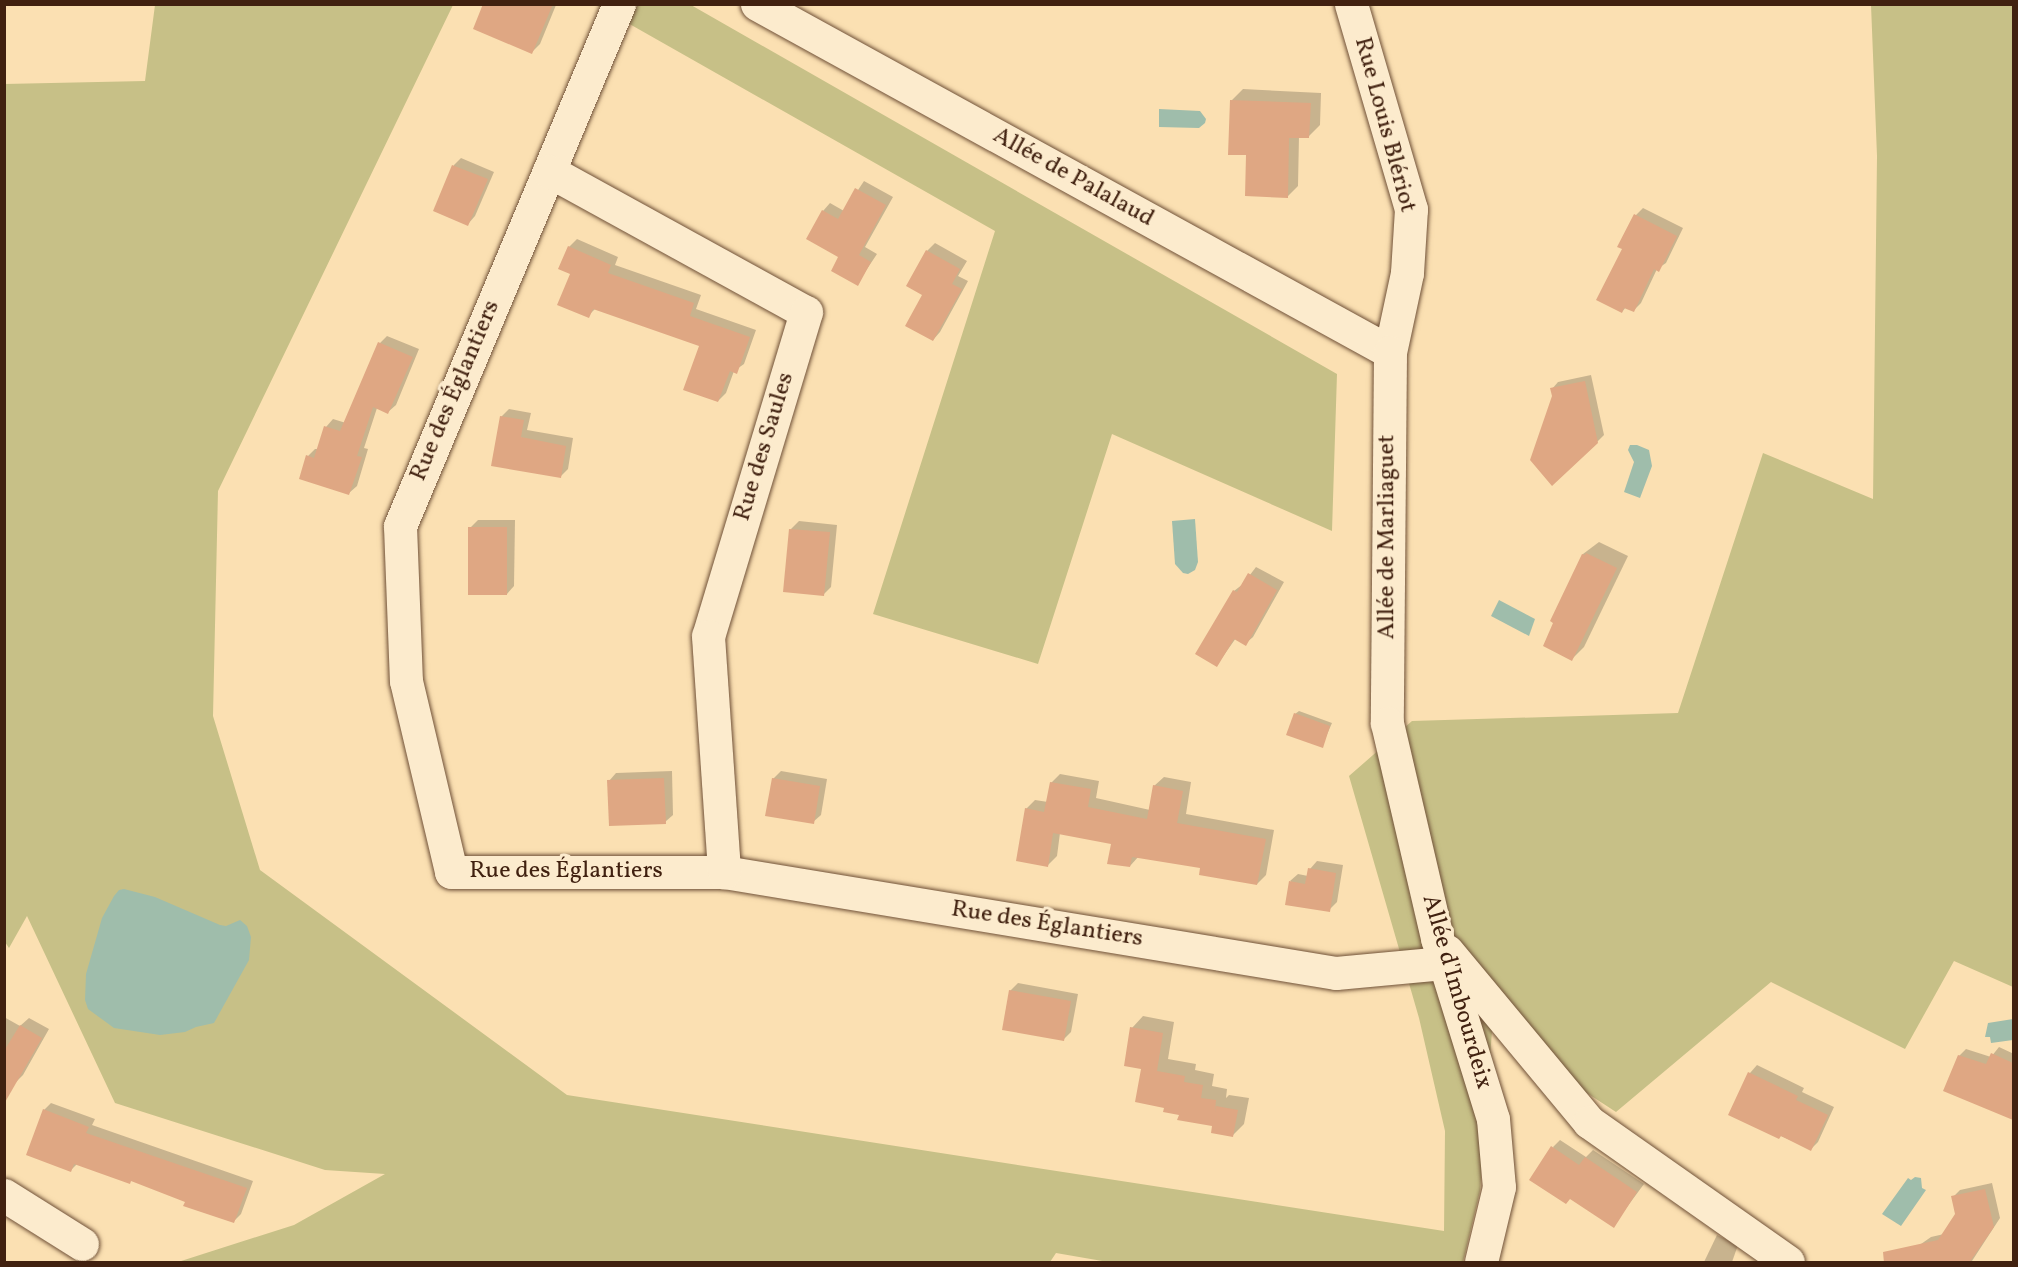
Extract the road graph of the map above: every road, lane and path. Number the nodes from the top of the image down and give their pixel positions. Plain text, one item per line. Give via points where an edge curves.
1 (619, 4) edge
2 (757, 4) edge
3 (1351, 4) edge
4 (549, 171) junction
5 (1390, 352) junction
6 (1387, 723) joint
7 (724, 872) junction
8 (1440, 950) junction
9 (4, 1195) edge
10 (82, 1244) dead end
11 (1480, 1263) edge
12 (1788, 1263) edge

1 - 4 street, Rue des Églantiers
2 - 5 street, Allée de Palalaud
3 - 5 street, Rue Louis Blériot via 1411,209 1407,273
4 - 7 street, Rue des Saules via 806,312 708,636
4 - 7 street, Rue des Églantiers via 400,526 406,681 451,872
5 - 6 street, Allée de Marliaguet
6 - 8 street, Allée d'Imbourdeix
7 - 8 street, Rue des Églantiers via 1336,973
8 - 11 street, Allée d'Imbourdeix via 1493,1119 1499,1187
8 - 12 street via 1589,1122
9 - 10 street

